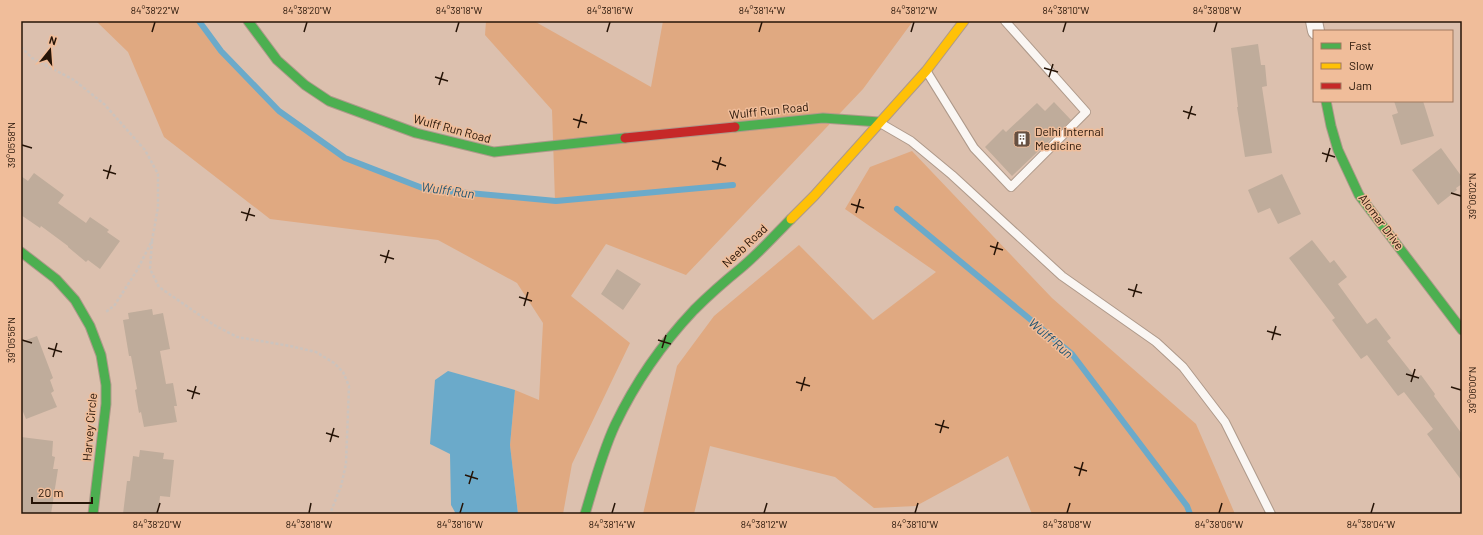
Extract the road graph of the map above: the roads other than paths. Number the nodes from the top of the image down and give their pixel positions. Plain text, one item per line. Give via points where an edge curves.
1 (248, 21) edge
2 (964, 21) edge
3 (1006, 21) edge
4 (926, 71) junction
5 (1326, 102) edge
6 (879, 122) junction
7 (21, 252) edge
8 (1462, 330) edge
9 (93, 514) edge
10 (585, 514) edge
11 (1271, 514) edge

1 - 6 street, Wulff Run Road via 277,60 329,101 416,133 494,152 798,120 824,118
2 - 4 street, Neeb Road
3 - 4 lane via 1086,112 1011,187 974,148
4 - 6 street, Neeb Road
5 - 8 street, Alomar Drive via 1333,138 1359,194
6 - 10 street, Neeb Road via 814,196 694,310 664,346 637,384 615,425 598,468
6 - 11 lane via 911,141 1062,276 1156,342 1183,367 1225,422
7 - 9 street, Harvey Circle via 65,289 79,307 98,349 105,376 106,399

